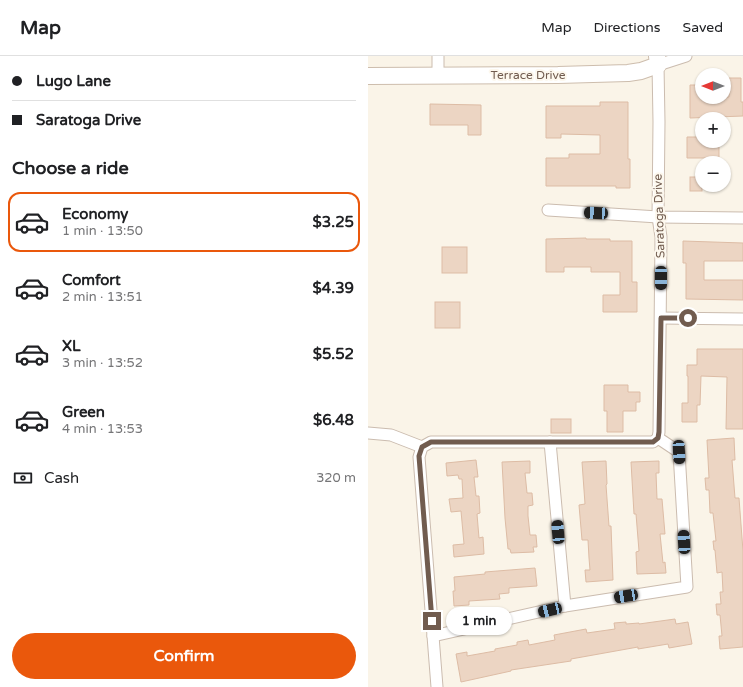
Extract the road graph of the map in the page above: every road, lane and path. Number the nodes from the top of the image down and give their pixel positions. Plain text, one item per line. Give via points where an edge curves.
1 (438, 56) edge
2 (686, 56) edge
3 (657, 60) edge
4 (438, 75) junction
5 (368, 76) edge
6 (548, 210) dead end
7 (658, 217) junction
8 (743, 218) edge
9 (661, 318) junction
10 (743, 319) edge
11 (368, 433) edge
12 (658, 438) junction
13 (550, 442) junction
14 (422, 447) junction
15 (565, 606) junction
16 (433, 636) junction
17 (437, 687) edge

1 - 4 street
2 - 3 street, Terrace Drive
3 - 4 street, Terrace Drive via 628,73
3 - 7 street, Saratoga Drive
4 - 5 street, Terrace Drive
6 - 7 street
7 - 8 street
7 - 9 street, Saratoga Drive via 661,237
9 - 10 street
9 - 12 street, Saratoga Drive
11 - 14 street via 391,434
12 - 13 street via 653,442
12 - 15 street via 679,452 687,587
13 - 14 street via 431,442
13 - 15 street
14 - 16 street via 419,456
15 - 16 street
16 - 17 street

